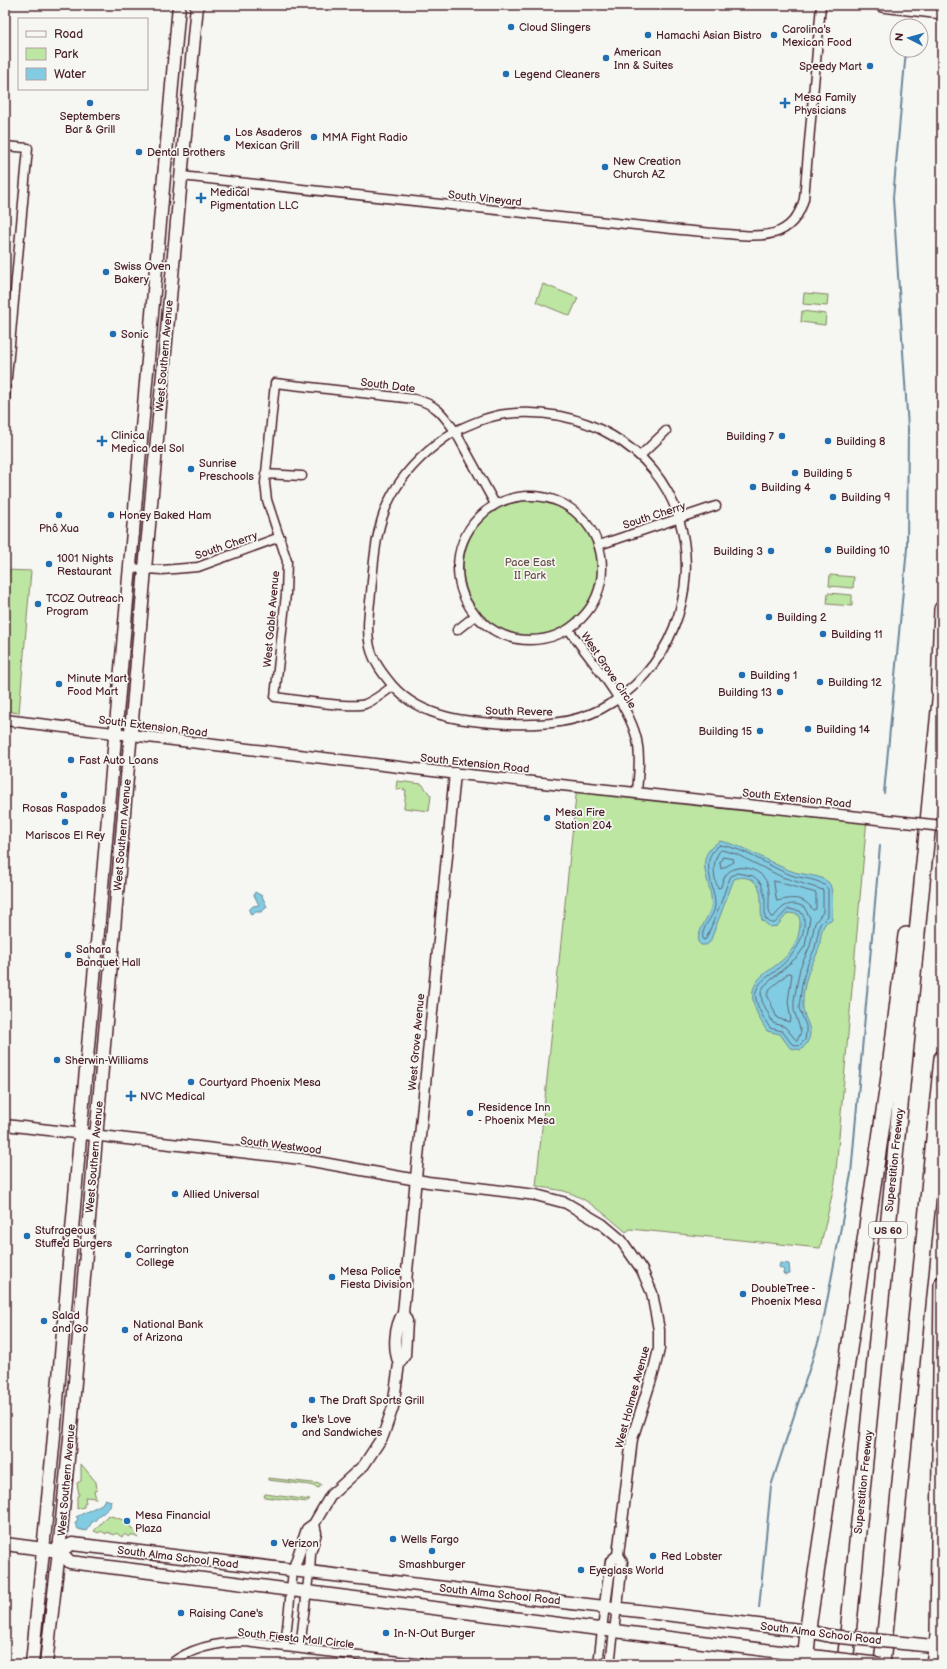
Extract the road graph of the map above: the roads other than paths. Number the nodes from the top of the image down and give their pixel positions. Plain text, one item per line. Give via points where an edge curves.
1 (179, 5) edge
2 (198, 5) edge
3 (821, 5) edge
4 (882, 5) edge
5 (942, 12) edge
6 (5, 146) edge
7 (181, 176) junction
8 (275, 383) joint
9 (5, 399) edge
10 (455, 431) junction
11 (666, 431) dead end
12 (640, 456) junction
13 (265, 474) junction
14 (302, 476) dead end
15 (495, 504) junction
16 (716, 506) dead end
17 (679, 519) junction
18 (280, 537) junction
19 (599, 545) junction
20 (130, 568) junction
21 (145, 569) junction
22 (942, 609) edge
23 (476, 615) junction
24 (457, 630) dead end
25 (569, 630) junction
26 (942, 680) edge
27 (393, 686) junction
28 (618, 699) junction
29 (5, 720) edge
30 (938, 721) junction
31 (115, 734) junction
32 (131, 736) junction
33 (454, 773) junction
34 (637, 793) junction
35 (930, 796) junction
36 (108, 813) junction
37 (942, 826) edge
38 (118, 878) junction
39 (93, 979) junction
40 (109, 979) junction
41 (88, 1042) junction
42 (942, 1058) edge
43 (5, 1125) edge
44 (80, 1133) junction
45 (95, 1135) junction
46 (415, 1180) junction
47 (553, 1198) joint
48 (88, 1219) junction
49 (68, 1261) junction
50 (942, 1284) edge
51 (78, 1339) junction
52 (62, 1343) junction
53 (72, 1421) junction
54 (314, 1524) junction
55 (5, 1544) edge
56 (44, 1549) junction
57 (59, 1551) junction
58 (293, 1571) junction
59 (309, 1573) junction
60 (291, 1588) junction
61 (307, 1590) junction
62 (611, 1606) junction
63 (608, 1629) junction
64 (808, 1631) junction
65 (285, 1646) junction
66 (939, 1646) edge
67 (300, 1648) junction
68 (805, 1660) edge
69 (32, 1664) edge
70 (46, 1664) edge
71 (170, 1664) edge
72 (424, 1664) edge
73 (598, 1664) edge
74 (610, 1664) edge
75 (846, 1664) edge
76 (881, 1664) edge
77 (934, 1664) edge

1 - 20 main road, West Southern Avenue
2 - 7 main road, West Southern Avenue
3 - 7 street, South Vineyard via 804,199 797,215 785,228 771,235 757,237
4 - 5 main road
6 - 9 street via 28,148
7 - 21 main road, West Southern Avenue
8 - 10 street, South Date via 414,399 442,412
8 - 13 street, West Gable Avenue
10 - 12 street via 489,417 505,414 545,414 582,421 615,437
10 - 15 street
10 - 27 street, South Revere via 434,445 408,472 396,488 380,525 368,632 374,659
11 - 12 street
12 - 17 street via 654,472
13 - 14 street
13 - 18 street, West Gable Avenue via 267,500
15 - 19 street, West Grove Circle via 531,496 556,501 577,514
15 - 23 street, West Grove Circle via 473,526 461,551 459,578 463,592
16 - 17 street, South Cherry
17 - 19 street, South Cherry
17 - 28 street, South Revere via 685,552 686,586 676,625 656,661 645,675
18 - 21 street, South Cherry via 198,567
18 - 27 street, West Gable Avenue via 287,561 286,594 275,696 363,705
19 - 25 street, West Grove Circle via 602,579 598,592 586,614
20 - 21 street, South Cherry
20 - 31 main road, West Southern Avenue
21 - 32 main road, West Southern Avenue
22 - 30 highway
23 - 24 street
23 - 25 street, West Grove Circle via 495,632 523,640 555,637
25 - 28 street, West Grove Circle
26 - 30 highway, Superstition Freeway / US 60
27 - 28 street, South Revere via 402,696 429,712 448,717 500,723 558,723 599,710
28 - 34 street, West Grove Circle via 637,740
29 - 31 street, South Extension Road
30 - 35 highway, Superstition Freeway / US 60
31 - 32 street, South Extension Road
31 - 36 main road, West Southern Avenue
32 - 33 street, South Extension Road
32 - 38 main road, West Southern Avenue
33 - 34 street, South Extension Road
33 - 46 street, West Grove Avenue
34 - 37 street, South Extension Road, bridge
35 - 64 highway via 912,888 887,1092
35 - 75 highway, Superstition Freeway / US 60
36 - 38 main road via 113,844 110,873
36 - 39 main road, West Southern Avenue
38 - 40 main road, West Southern Avenue
39 - 40 main road
39 - 41 main road, West Southern Avenue
40 - 45 main road, West Southern Avenue
41 - 44 main road, West Southern Avenue
41 - 45 main road via 93,1069 88,1126
42 - 76 highway
43 - 44 street, South Westwood
44 - 45 street, South Westwood
44 - 48 main road via 87,1145 83,1191
44 - 49 main road, West Southern Avenue
45 - 46 street, South Westwood via 301,1158
45 - 48 main road, West Southern Avenue
46 - 47 street, South Westwood
46 - 54 street, West Grove Avenue via 403,1313 398,1322 396,1338 395,1354 399,1364 397,1387 390,1419 375,1451 364,1465 331,1495
47 - 62 street, West Holmes Avenue via 589,1215 621,1240 642,1270 652,1292 658,1317 659,1349 632,1439 618,1555 611,1561
48 - 51 main road, West Southern Avenue
49 - 51 main road via 73,1294 71,1330
49 - 52 main road, West Southern Avenue
50 - 66 highway
51 - 53 main road, West Southern Avenue
52 - 53 main road via 66,1346 68,1355 66,1391
52 - 56 main road, West Southern Avenue
53 - 57 main road, West Southern Avenue
54 - 58 street, West Grove Avenue via 307,1529
54 - 59 street, West Grove Avenue via 316,1532 310,1553
55 - 56 main road, South Alma School Road
56 - 57 main road, South Alma School Road
56 - 69 main road, West Southern Avenue
57 - 58 main road, South Alma School Road via 72,1544
57 - 60 main road, South Alma School Road via 70,1562
57 - 70 main road, West Southern Avenue
58 - 59 main road, South Alma School Road
58 - 60 street, West Grove Avenue
59 - 61 street, West Grove Avenue
59 - 62 main road, South Alma School Road
60 - 61 main road, South Alma School Road
60 - 65 street, West Grove Avenue
61 - 63 main road, South Alma School Road
61 - 67 street, West Grove Avenue
62 - 63 street, West Holmes Avenue
62 - 63 street, West Holmes Avenue
62 - 64 main road, South Alma School Road
63 - 68 main road, South Alma School Road
63 - 73 street, West Holmes Avenue
63 - 74 street, West Holmes Avenue
64 - 66 main road, South Alma School Road, bridge via 830,1636
64 - 68 highway
65 - 67 street, South Fiesta Mall Circle
65 - 71 street, South Fiesta Mall Circle via 228,1642 197,1649
66 - 77 highway
67 - 72 street, South Fiesta Mall Circle
68 - 76 main road, South Alma School Road, bridge via 828,1658

